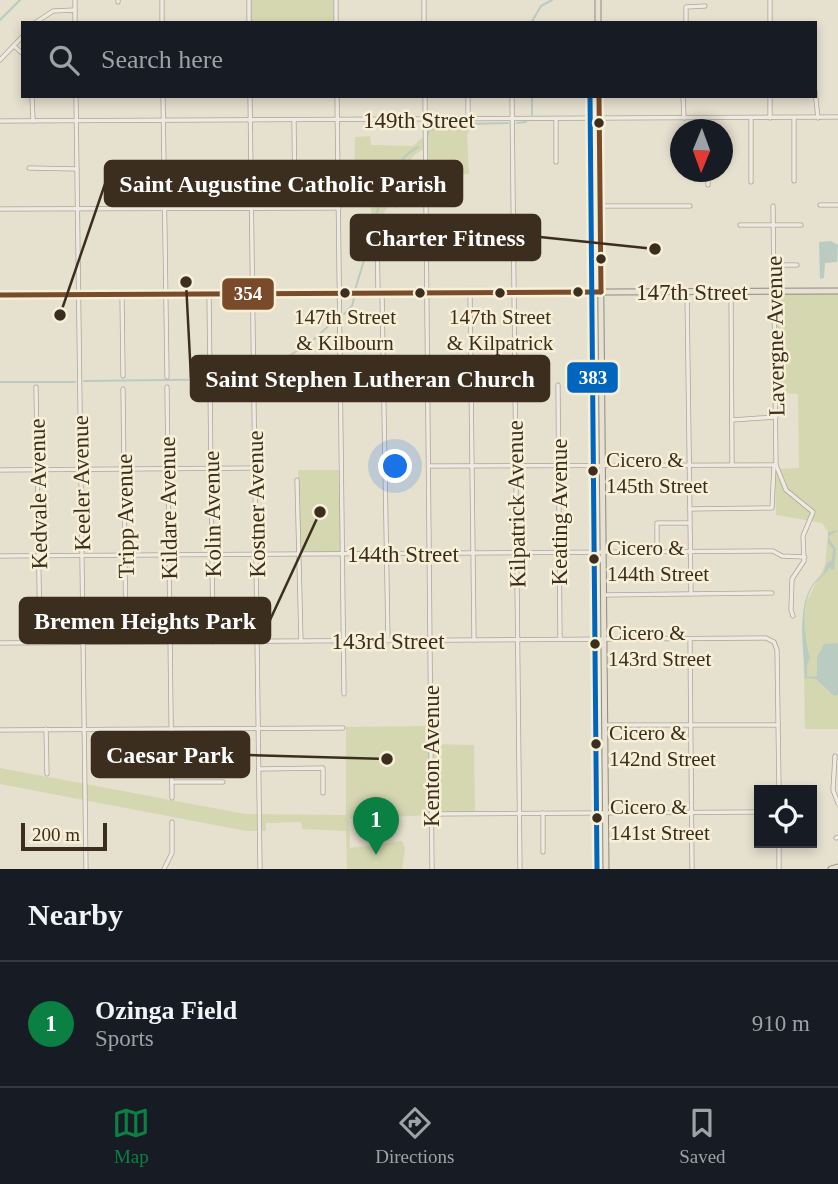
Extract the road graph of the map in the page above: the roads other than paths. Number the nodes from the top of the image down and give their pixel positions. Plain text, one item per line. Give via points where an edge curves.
1 (75, 0) edge
2 (162, 0) edge
3 (249, 0) edge
4 (336, 0) edge
5 (424, 0) edge
6 (598, 0) edge
7 (770, 0) edge
8 (705, 6) dead end
9 (75, 10) junction
10 (39, 21) edge
11 (75, 21) edge
12 (162, 21) edge
13 (249, 21) edge
14 (336, 21) edge
15 (424, 21) edge
16 (598, 21) edge
17 (686, 21) edge
18 (770, 21) edge
19 (21, 38) edge
20 (14, 45) junction
21 (21, 52) edge
22 (0, 60) edge
23 (32, 98) edge
24 (76, 98) edge
25 (163, 98) edge
26 (250, 98) edge
27 (337, 98) edge
28 (425, 98) edge
29 (468, 98) edge
30 (512, 98) edge
31 (599, 98) edge
32 (683, 98) edge
33 (770, 98) edge
34 (816, 98) edge
35 (818, 117) junction
36 (838, 117) edge
37 (684, 118) junction
38 (708, 118) joint
39 (751, 118) junction
40 (770, 118) junction
41 (794, 118) junction
42 (468, 119) junction
43 (512, 119) junction
44 (556, 119) junction
45 (599, 119) junction
46 (338, 120) junction
47 (425, 120) junction
48 (0, 121) edge
49 (33, 121) junction
50 (77, 121) junction
51 (164, 121) junction
52 (250, 121) junction
53 (294, 121) junction
54 (556, 162) dead end
55 (29, 168) dead end
56 (78, 169) junction
57 (751, 181) dead end
58 (794, 181) dead end
59 (820, 205) dead end
60 (838, 205) edge
61 (600, 206) junction
62 (690, 206) dead end
63 (773, 206) dead end
64 (165, 208) junction
65 (252, 208) junction
66 (295, 208) junction
67 (339, 208) junction
68 (0, 209) edge
69 (78, 209) junction
70 (377, 220) dead end
71 (740, 225) dead end
72 (773, 225) junction
73 (800, 225) dead end
74 (774, 265) junction
75 (797, 265) dead end
76 (775, 291) junction
77 (838, 291) edge
78 (601, 292) junction
79 (687, 292) junction
80 (731, 292) junction
81 (380, 293) junction
82 (427, 293) junction
83 (470, 293) junction
84 (514, 293) junction
85 (166, 294) junction
86 (209, 294) junction
87 (253, 294) junction
88 (340, 294) junction
89 (0, 295) edge
90 (79, 295) junction
91 (122, 295) junction
92 (123, 376) dead end
93 (210, 376) dead end
94 (167, 377) dead end
95 (471, 379) junction
96 (514, 379) junction
97 (450, 380) dead end
98 (210, 386) dead end
99 (558, 386) dead end
100 (36, 387) dead end
101 (167, 387) dead end
102 (123, 389) dead end
103 (776, 417) junction
104 (732, 420) junction
105 (732, 465) junction
106 (775, 465) junction
107 (429, 466) junction
108 (472, 466) junction
109 (515, 466) junction
110 (559, 466) junction
111 (602, 466) junction
112 (688, 466) junction
113 (124, 468) junction
114 (168, 468) junction
115 (211, 468) junction
116 (255, 468) junction
117 (38, 469) junction
118 (81, 469) junction
119 (0, 470) edge
120 (297, 480) dead end
121 (689, 509) junction
122 (689, 523) junction
123 (657, 552) junction
124 (690, 552) junction
125 (473, 553) junction
126 (516, 553) junction
127 (559, 553) junction
128 (603, 553) junction
129 (299, 554) junction
130 (342, 554) junction
131 (387, 554) junction
132 (429, 554) junction
133 (169, 555) junction
134 (212, 555) junction
135 (256, 555) junction
136 (0, 556) edge
137 (38, 556) junction
138 (82, 556) junction
139 (125, 556) junction
140 (804, 557) junction
141 (772, 593) dead end
142 (691, 594) junction
143 (603, 595) junction
144 (793, 616) dead end
145 (560, 639) junction
146 (604, 639) junction
147 (690, 639) junction
148 (388, 640) junction
149 (431, 640) junction
150 (474, 640) junction
151 (517, 640) junction
152 (257, 641) junction
153 (300, 641) junction
154 (343, 641) junction
155 (126, 642) junction
156 (170, 642) junction
157 (213, 642) junction
158 (0, 643) edge
159 (40, 643) junction
160 (83, 643) junction
161 (344, 694) dead end
162 (604, 725) junction
163 (691, 725) junction
164 (778, 725) junction
165 (258, 728) junction
166 (343, 728) dead end
167 (46, 729) junction
168 (84, 729) junction
169 (171, 729) junction
170 (0, 730) edge
171 (835, 756) dead end
172 (259, 769) junction
173 (47, 774) dead end
174 (172, 782) junction
175 (223, 782) dead end
176 (779, 785) edge
177 (835, 785) edge
178 (323, 793) dead end
179 (172, 798) dead end
180 (838, 803) edge
181 (692, 812) junction
182 (754, 812) edge
183 (519, 813) junction
184 (543, 813) junction
185 (605, 813) junction
186 (431, 814) junction
187 (172, 822) dead end
188 (779, 848) edge
189 (543, 852) dead end
190 (838, 867) edge
191 (86, 869) edge
192 (164, 869) edge
193 (260, 869) edge
194 (432, 869) edge
195 (520, 869) edge
196 (606, 869) edge
197 (692, 869) edge
198 (779, 869) edge
199 (831, 869) edge

1 - 9 street
2 - 12 street
3 - 13 street
4 - 14 street
5 - 15 street
6 - 16 main road
7 - 18 street
8 - 17 street via 686,7
9 - 10 street via 53,11
9 - 11 street
19 - 20 street
20 - 21 street
20 - 22 street
23 - 49 street
24 - 50 street, Keeler Avenue
25 - 51 street
26 - 52 street, Kostner Avenue
27 - 46 street
28 - 47 street, Kenton Avenue
29 - 42 street
30 - 43 street, Kilpatrick Avenue
31 - 45 main road
32 - 37 street
33 - 40 street
34 - 35 street
35 - 36 street, 149th Street
35 - 41 street, 149th Street
37 - 38 street, 149th Street
37 - 45 street, 149th Street
38 - 39 street, 149th Street
39 - 40 street, 149th Street
39 - 57 street
40 - 41 street, 149th Street
41 - 58 street
42 - 43 street, 149th Street
42 - 47 street, 149th Street
43 - 44 street, 149th Street
43 - 84 street, Kilpatrick Avenue
44 - 45 street, 149th Street
44 - 54 street
45 - 61 main road
46 - 47 street, 149th Street
46 - 53 street, 149th Street
46 - 67 street
47 - 82 street, Kenton Avenue
48 - 49 street, 149th Street
49 - 50 street, 149th Street
50 - 51 street, 149th Street
50 - 56 street, Keeler Avenue
51 - 52 street, 149th Street
51 - 64 street
52 - 53 street, 149th Street
52 - 65 street, Kostner Avenue
53 - 66 street
55 - 56 street
56 - 69 street, Keeler Avenue
59 - 60 street
61 - 62 street
61 - 78 main road
63 - 72 street, Lavergne Avenue
64 - 65 street
64 - 69 street
64 - 85 street
65 - 66 street
65 - 87 street, Kostner Avenue
66 - 67 street
67 - 88 street
68 - 69 street
69 - 90 street, Keeler Avenue
70 - 81 street
71 - 72 street
72 - 73 street
72 - 74 street, Lavergne Avenue
74 - 75 street
74 - 76 street, Lavergne Avenue
76 - 77 main road, 147th Street
76 - 80 main road, 147th Street
76 - 103 street, Lavergne Avenue
78 - 79 main road, 147th Street
78 - 84 main road, 147th Street
78 - 111 main road
79 - 80 main road, 147th Street
79 - 112 street
80 - 104 street
81 - 82 main road, 147th Street
81 - 88 main road, 147th Street
81 - 131 street
82 - 83 main road, 147th Street
82 - 107 street, Kenton Avenue
83 - 84 main road, 147th Street
83 - 95 street
84 - 96 street, Kilpatrick Avenue
85 - 86 main road, 147th Street
85 - 91 main road, 147th Street
85 - 94 street
86 - 87 main road, 147th Street
86 - 93 street
87 - 88 main road, 147th Street
87 - 116 street, Kostner Avenue
88 - 130 street
89 - 90 main road, 147th Street
90 - 91 main road, 147th Street
90 - 118 street, Keeler Avenue
91 - 92 street
95 - 96 street
95 - 97 street
95 - 108 street
96 - 109 street, Kilpatrick Avenue
98 - 115 street, Kolin Avenue
99 - 110 street, Keating Avenue
100 - 117 street, Kedvale Avenue
101 - 114 street, Kildare Avenue
102 - 113 street, Tripp Avenue
103 - 104 street
103 - 106 street, Lavergne Avenue
104 - 105 street
105 - 106 street
105 - 112 street
106 - 121 street, Lavergne Avenue via 772,508
106 - 140 street via 786,490 813,512 803,536
107 - 108 street
107 - 132 street, Kenton Avenue
108 - 109 street
108 - 125 street
109 - 110 street
109 - 126 street, Kilpatrick Avenue
110 - 111 street
110 - 127 street, Keating Avenue
111 - 112 street
111 - 128 main road
112 - 121 street
113 - 114 street
113 - 118 street
113 - 139 street, Tripp Avenue
114 - 115 street
114 - 133 street, Kildare Avenue
115 - 116 street
115 - 134 street, Kolin Avenue
116 - 135 street, Kostner Avenue
117 - 118 street
117 - 119 street
117 - 137 street, Kedvale Avenue
118 - 138 street, Keeler Avenue
120 - 129 street
121 - 122 street
122 - 123 street via 657,523
122 - 124 street
123 - 124 street, 144th Street
123 - 128 street, 144th Street
124 - 140 street, 144th Street via 773,551
124 - 142 street
125 - 126 street, 144th Street
125 - 132 street, 144th Street
125 - 150 street
126 - 127 street, 144th Street
126 - 151 street, Kilpatrick Avenue
127 - 128 street, 144th Street
127 - 145 street, Keating Avenue
128 - 143 main road
129 - 130 street, 144th Street
129 - 135 street, 144th Street
129 - 153 street
130 - 131 street, 144th Street
130 - 154 street
131 - 132 street, 144th Street
131 - 148 street
132 - 149 street, Kenton Avenue
133 - 134 street, 144th Street
133 - 139 street, 144th Street
133 - 156 street, Kildare Avenue
134 - 135 street, 144th Street
134 - 157 street, Kolin Avenue
135 - 152 street, Kostner Avenue
136 - 137 street, 144th Street
137 - 138 street, 144th Street
137 - 159 street, Kedvale Avenue
138 - 139 street, 144th Street
138 - 160 street, Keeler Avenue
139 - 155 street, Tripp Avenue
140 - 144 street via 792,579
141 - 142 street
142 - 143 street
143 - 146 main road
145 - 146 street, 143rd Street
145 - 151 street, 143rd Street
146 - 147 street, 143rd Street
146 - 162 main road
147 - 163 street
147 - 164 street, 143rd Street via 766,638 774,642
148 - 149 street, 143rd Street
148 - 154 street, 143rd Street
149 - 150 street, 143rd Street
149 - 186 street, Kenton Avenue
150 - 151 street, 143rd Street
151 - 183 street, Kilpatrick Avenue
152 - 153 street, 143rd Street
152 - 157 street, 143rd Street
152 - 165 street, Kostner Avenue
153 - 154 street, 143rd Street
154 - 161 street
155 - 156 street, 143rd Street
155 - 160 street, 143rd Street
156 - 157 street, 143rd Street
156 - 169 street, Kildare Avenue
158 - 159 street, 143rd Street
159 - 160 street, 143rd Street
160 - 168 street, Keeler Avenue
162 - 163 street
162 - 185 main road
163 - 164 street
163 - 181 street
164 - 176 street
165 - 166 street
165 - 169 street
165 - 172 street, Kostner Avenue
167 - 168 street
167 - 170 street
167 - 173 street
168 - 169 street
168 - 191 street, Keeler Avenue
169 - 174 street, Kildare Avenue
171 - 177 street
172 - 178 street via 323,768
172 - 193 street, Kostner Avenue
174 - 175 street
174 - 179 street, Kildare Avenue
177 - 180 street
181 - 182 street
181 - 185 street
181 - 197 street
183 - 184 street
183 - 186 street
183 - 195 street, Kilpatrick Avenue
184 - 185 street
184 - 189 street
185 - 196 main road
186 - 194 street, Kenton Avenue
187 - 192 street via 172,853
188 - 198 street
190 - 199 main road

